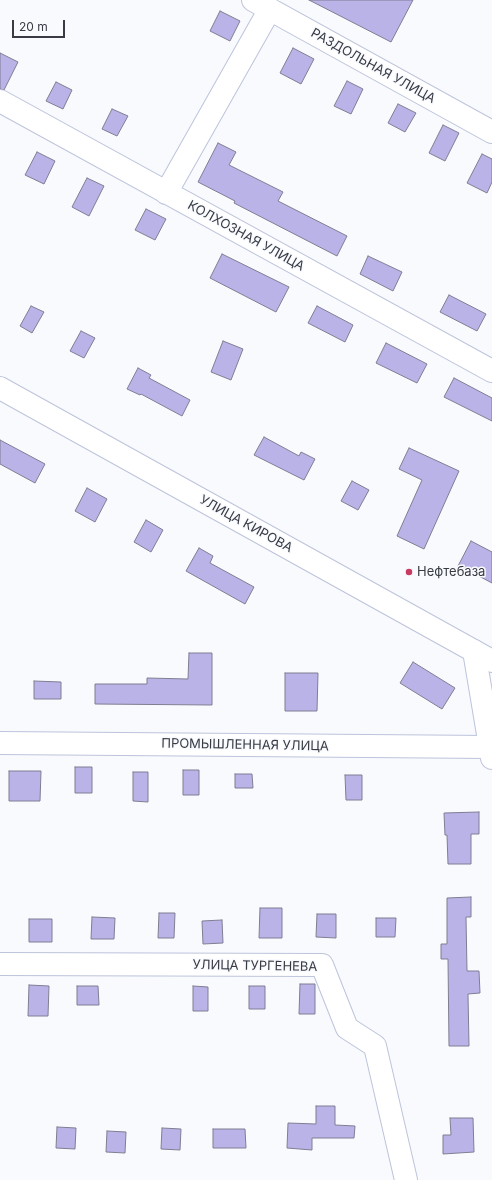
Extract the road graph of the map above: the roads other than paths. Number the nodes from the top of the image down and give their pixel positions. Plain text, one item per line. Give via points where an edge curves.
1 (261, 4) edge
2 (0, 101) edge
3 (492, 132) edge
4 (166, 192) junction
5 (492, 371) edge
6 (0, 388) edge
7 (483, 656) edge
8 (0, 743) edge
9 (491, 752) edge
10 (0, 964) edge
11 (406, 1180) edge

1 - 3 street, РАЗДОЛЬНАЯ УЛИЦА
1 - 4 street
2 - 4 street, КОЛХОЗНАЯ УЛИЦА
4 - 5 street, КОЛХОЗНАЯ УЛИЦА
6 - 7 street, УЛИЦА КИРОВА
7 - 9 street
8 - 9 street, ПРОМЫШЛЕННАЯ УЛИЦА
10 - 11 street, УЛИЦА ТУРГЕНЕВА via 322,965 347,1028 375,1046

